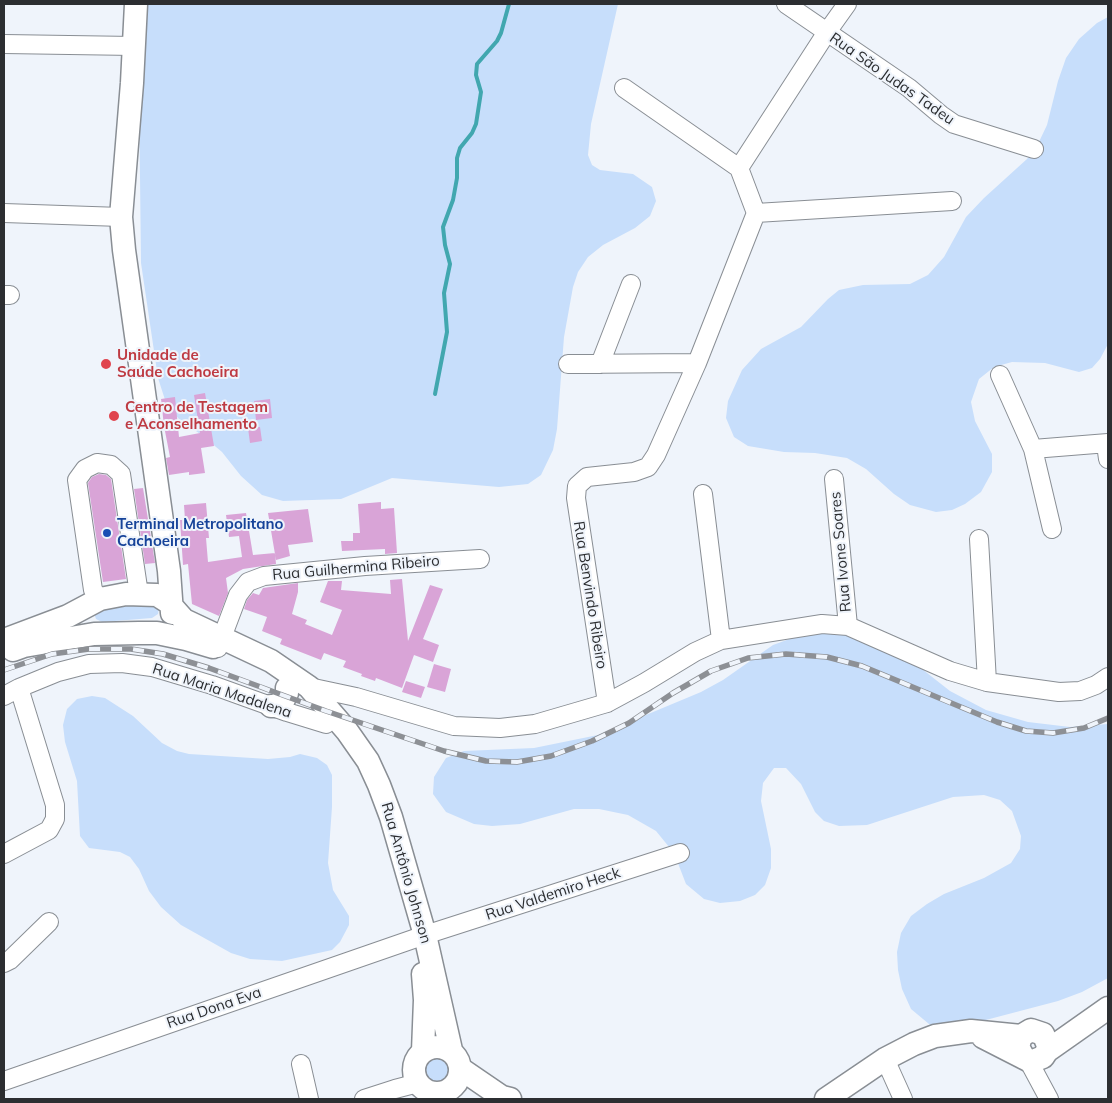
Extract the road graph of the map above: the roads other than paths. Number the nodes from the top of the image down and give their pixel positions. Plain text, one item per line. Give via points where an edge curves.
1 (136, 4) edge
2 (786, 4) edge
3 (847, 4) edge
4 (827, 32) junction
5 (4, 44) edge
6 (134, 46) junction
7 (624, 88) dead end
8 (1034, 149) dead end
9 (739, 168) junction
10 (952, 201) dead end
11 (4, 213) edge
12 (756, 213) junction
13 (121, 217) junction
14 (631, 284) dead end
15 (697, 362) junction
16 (568, 364) dead end
17 (600, 364) junction
18 (1000, 375) dead end
19 (1032, 449) junction
20 (1108, 449) edge
21 (834, 479) dead end
22 (703, 494) dead end
23 (1052, 529) dead end
24 (979, 539) dead end
25 (480, 560) dead end
26 (156, 599) junction
27 (95, 601) junction
28 (848, 626) junction
29 (157, 633) junction
30 (94, 634) junction
31 (4, 640) edge
32 (721, 640) junction
33 (219, 643) junction
34 (4, 653) edge
35 (1108, 677) edge
36 (987, 682) junction
37 (309, 687) junction
38 (286, 688) junction
39 (11, 692) edge
40 (356, 697) junction
41 (607, 703) junction
42 (279, 709) junction
43 (325, 715) junction
44 (680, 853) dead end
45 (4, 854) edge
46 (49, 922) dead end
47 (420, 936) junction
48 (4, 963) edge
49 (1102, 1012) edge
50 (1034, 1048) junction
51 (423, 1051) junction
52 (885, 1059) junction
53 (301, 1064) dead end
54 (4, 1081) edge
55 (441, 1083) edge
56 (1048, 1097) edge
57 (309, 1099) edge
58 (364, 1099) edge
59 (486, 1099) edge
60 (510, 1099) edge
61 (826, 1099) edge
62 (903, 1099) edge

1 - 6 main road
2 - 4 street, Rua São Judas Tadeu
3 - 4 street
4 - 8 street, Rua São Judas Tadeu via 909,88 954,124
4 - 9 street
5 - 6 street
6 - 13 main road
7 - 9 street
9 - 12 street
10 - 12 street
11 - 13 street
12 - 15 street
13 - 26 main road via 169,571
14 - 17 street
15 - 17 street
15 - 41 street, Rua Benvindo Ribeiro via 648,468 587,477 577,486 576,498
16 - 17 street
18 - 19 street
19 - 20 street
19 - 23 street
21 - 28 street, Rua Ivone Soares
22 - 32 street
24 - 36 street
25 - 33 street, Rua Guilhermina Ribeiro via 365,566 264,576 248,582 238,595
26 - 27 main road via 126,594
26 - 27 street via 121,474 111,465 97,463 85,468 77,480
26 - 29 main road via 168,623
26 - 33 main road
27 - 30 main road via 86,611 85,621
27 - 31 main road via 68,616
28 - 32 street via 822,624
28 - 36 street via 950,671
29 - 30 main road
29 - 33 main road
30 - 34 main road via 24,646
32 - 41 street
33 - 37 main road via 271,661
33 - 38 main road
35 - 36 street via 1080,691 1060,692
37 - 40 street
37 - 43 main road
38 - 42 main road via 283,701 275,706
38 - 43 main road
39 - 42 street, Rua Maria Madalena via 58,672 89,664 122,664 152,667
39 - 45 street via 55,805 55,818 49,830
40 - 41 street via 454,726 500,728 535,724
40 - 43 street
42 - 43 street, Rua Maria Madalena
43 - 47 main road, Rua Antônio Johnson via 368,761 379,785 391,817
44 - 47 street, Rua Valdemiro Heck
46 - 48 street
47 - 51 main road, Rua Antônio Johnson via 425,1000
47 - 54 street, Rua Dona Eva
47 - 55 main road, Rua Antônio Johnson
49 - 50 main road
50 - 52 main road via 971,1031 935,1036
50 - 56 street
51 - 55 main road via 437,1046
51 - 55 main road, Rua Antônio Johnson via 415,1062 415,1077
52 - 61 main road
52 - 62 street
53 - 57 street
55 - 58 street via 394,1089
55 - 59 main road
55 - 60 main road

